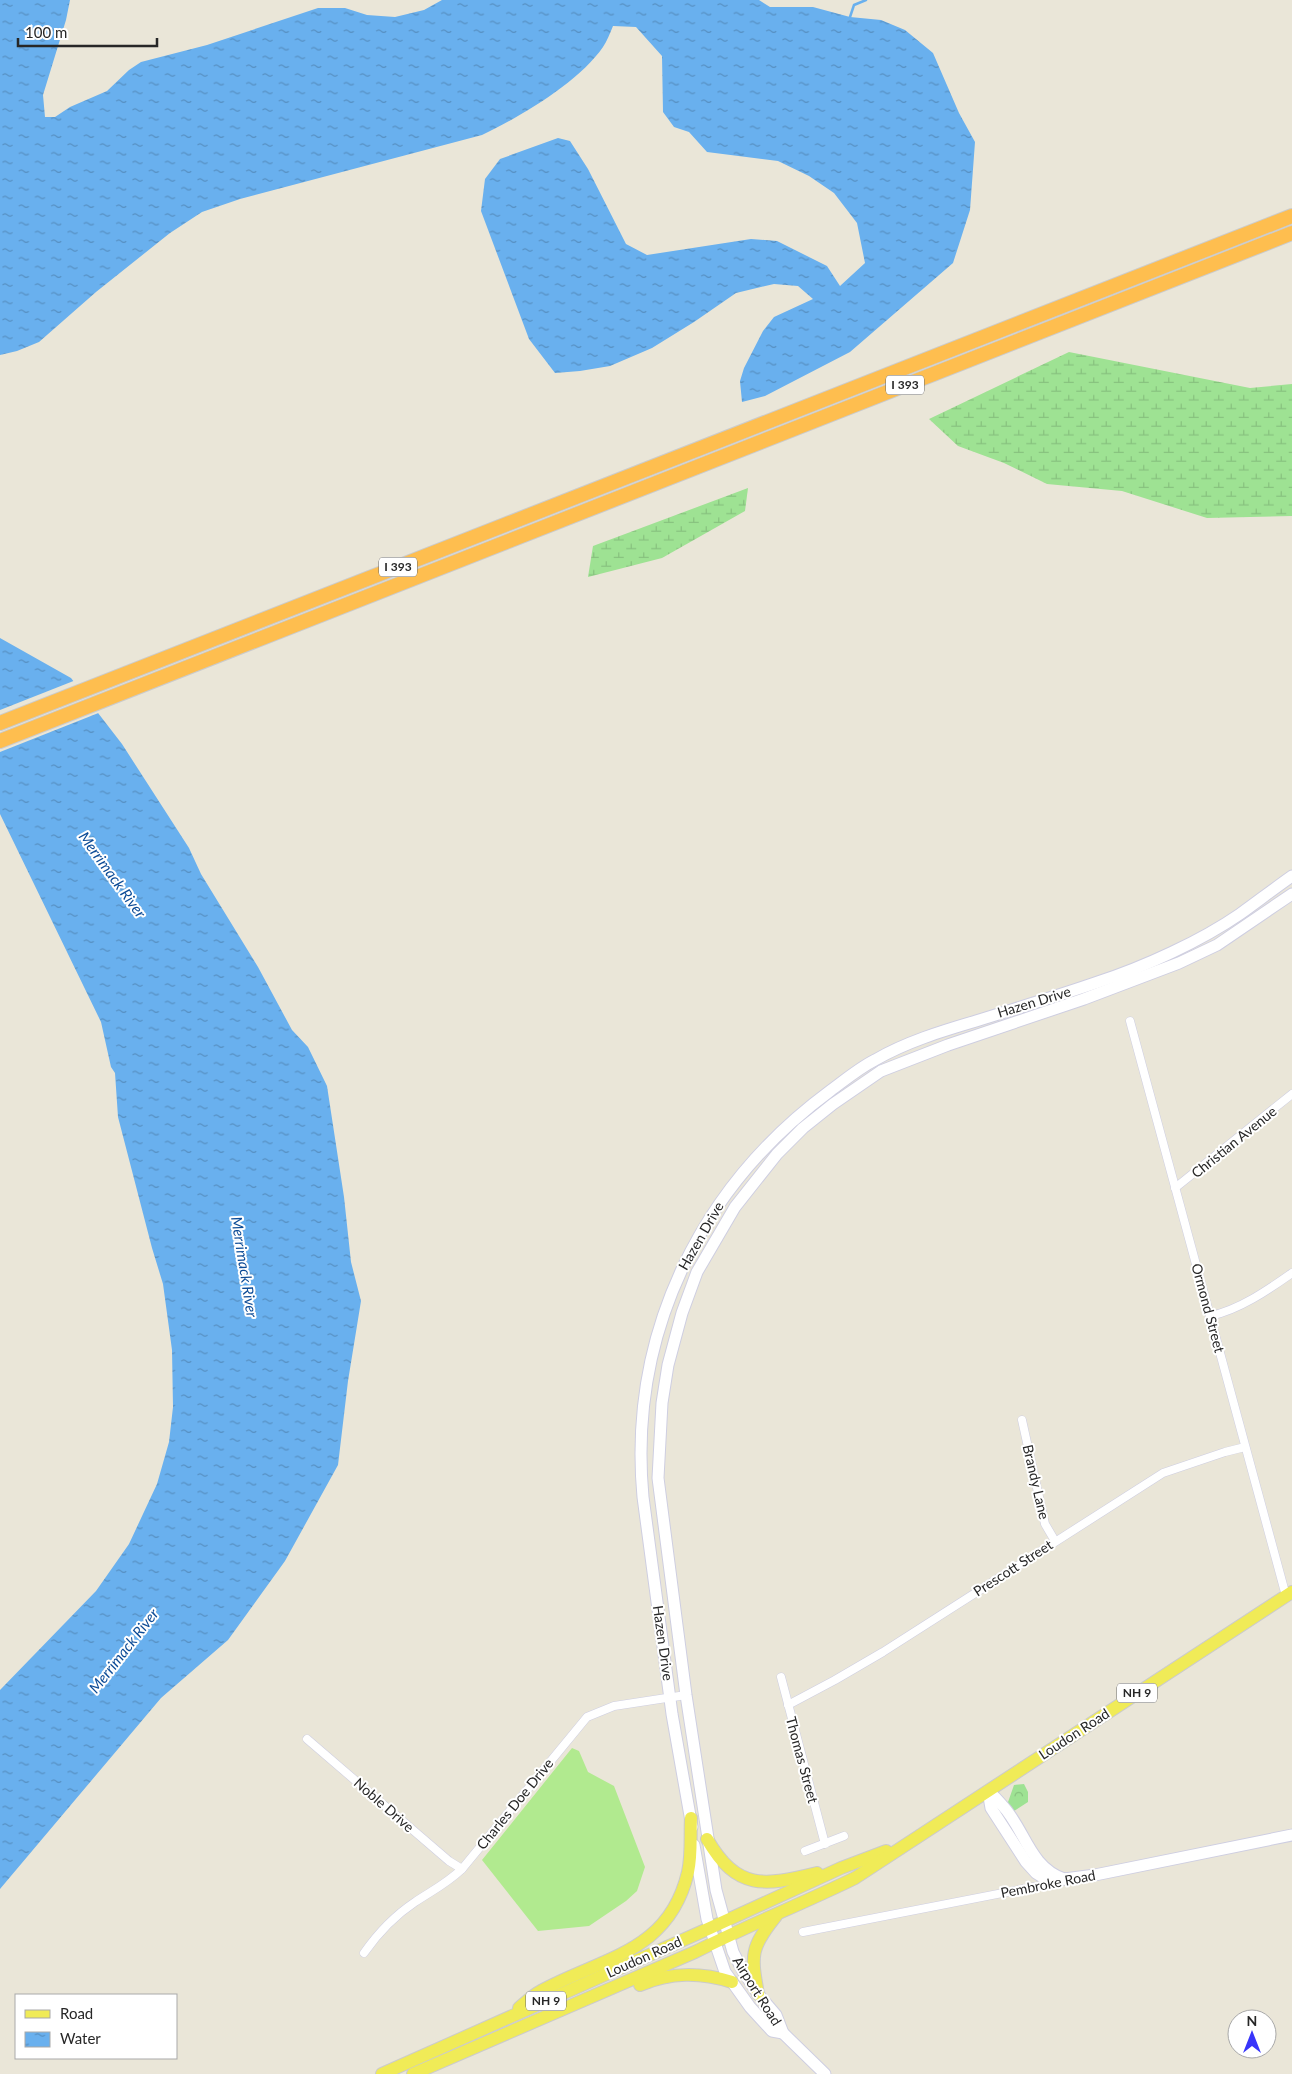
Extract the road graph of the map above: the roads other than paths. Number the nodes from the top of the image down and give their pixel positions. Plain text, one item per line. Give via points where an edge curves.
1 (1292, 216) edge
2 (1292, 233) edge
3 (0, 723) edge
4 (0, 742) edge
5 (1292, 876) edge
6 (1292, 894) edge
7 (1130, 1021) dead end
8 (1292, 1094) edge
9 (1175, 1188) junction
10 (1292, 1273) edge
11 (1210, 1316) junction
12 (1022, 1420) dead end
13 (1245, 1447) junction
14 (1055, 1541) junction
15 (1289, 1594) edge
16 (781, 1677) dead end
17 (686, 1695) junction
18 (672, 1698) junction
19 (788, 1705) junction
20 (307, 1739) dead end
21 (988, 1790) junction
22 (691, 1818) junction
23 (844, 1836) dead end
24 (1292, 1836) edge
25 (707, 1839) junction
26 (907, 1843) junction
27 (825, 1844) junction
28 (805, 1851) dead end
29 (841, 1868) junction
30 (462, 1869) junction
31 (1068, 1880) junction
32 (777, 1915) junction
33 (724, 1921) junction
34 (710, 1928) junction
35 (803, 1932) dead end
36 (728, 1936) junction
37 (715, 1942) junction
38 (364, 1953) dead end
39 (732, 1982) junction
40 (758, 1994) junction
41 (544, 2017) junction
42 (506, 2019) junction
43 (783, 2033) junction
44 (382, 2074) edge
45 (413, 2074) edge
46 (825, 2074) edge

1 - 3 highway, I 393
2 - 4 highway, I 393
5 - 18 street, Hazen Drive via 1238,915 1178,949 1131,970 924,1038 875,1060 780,1130 730,1188 675,1281 649,1369 643,1417 641,1478
6 - 17 street, Hazen Drive via 1217,945 1172,967 881,1071 803,1128 746,1193 697,1272 682,1312 662,1403 658,1478
7 - 9 street, Ormond Street
8 - 9 street, Christian Avenue
9 - 11 street, Ormond Street
10 - 11 street via 1254,1298
11 - 13 street, Ormond Street
12 - 14 street, Brandy Lane via 1045,1524
13 - 14 street, Prescott Street via 1164,1473
13 - 15 street, Ormond Street
14 - 19 street, Prescott Street via 883,1652
15 - 21 main road, Loudon Road / NH 9
16 - 19 street, Thomas Street
17 - 18 street, Charles Doe Drive
17 - 25 street, Hazen Drive
18 - 22 street, Hazen Drive via 672,1714
18 - 30 street, Charles Doe Drive via 614,1706 587,1717
19 - 27 street, Thomas Street
20 - 30 street, Noble Drive
21 - 26 main road, Loudon Road / NH 9
21 - 31 street via 991,1808 1029,1866 1044,1879
22 - 34 street, Hazen Drive via 696,1863
22 - 42 main road via 689,1869 684,1887 676,1906 653,1934 616,1957 539,1992
23 - 27 street
24 - 31 street, Pembroke Road
25 - 29 main road via 724,1865 750,1880 780,1881
25 - 33 street, Hazen Drive
26 - 29 main road, Loudon Road / NH 9
26 - 32 main road, Loudon Road / NH 9 via 855,1878
27 - 28 street
29 - 33 main road, Loudon Road / NH 9
30 - 38 street, Charles Doe Drive via 447,1884 415,1902 385,1925
31 - 35 street, Pembroke Road
32 - 36 main road, Loudon Road / NH 9
32 - 40 main road via 760,1935 753,1960
33 - 34 main road, Loudon Road / NH 9
33 - 36 street, Airport Road
34 - 37 street, Airport Road
34 - 42 main road, Loudon Road / NH 9
36 - 37 main road, Loudon Road / NH 9
36 - 40 street, Airport Road via 733,1952
37 - 39 street, Airport Road via 725,1972
37 - 41 main road, Loudon Road / NH 9
39 - 41 main road via 703,1975 670,1976 577,2012
39 - 43 street, Airport Road via 772,2031
40 - 43 street, Airport Road via 776,2014
41 - 45 main road, Loudon Road / NH 9
42 - 44 main road, Loudon Road / NH 9
43 - 46 street, Airport Road

